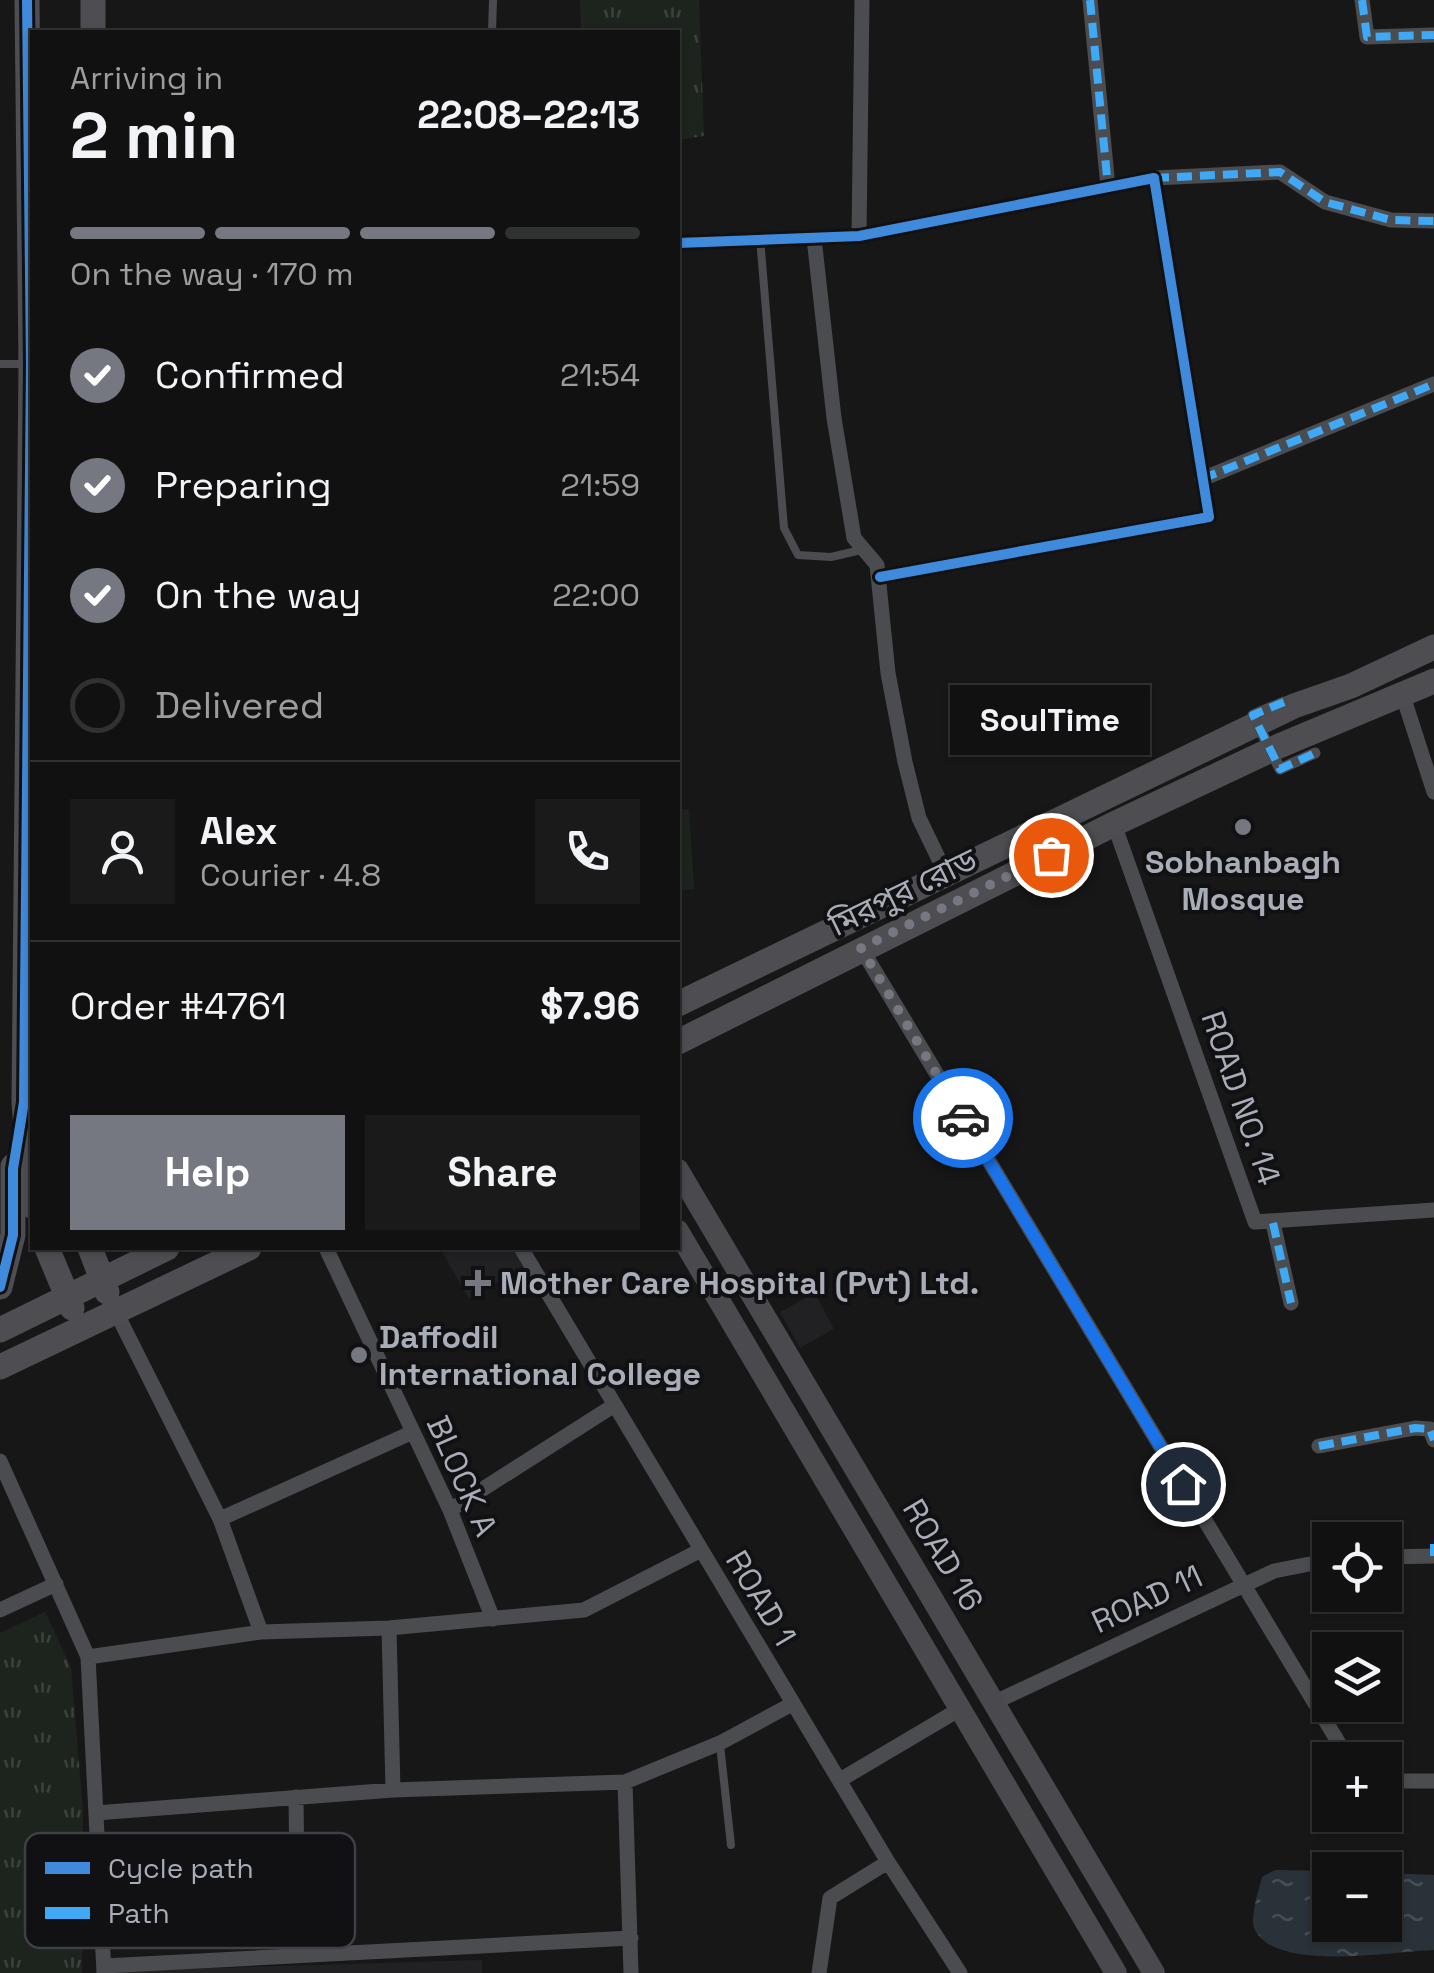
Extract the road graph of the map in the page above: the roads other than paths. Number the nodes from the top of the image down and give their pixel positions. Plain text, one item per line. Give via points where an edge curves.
1 (27, 0) edge
2 (93, 0) edge
3 (493, 0) edge
4 (862, 0) edge
5 (1090, 0) edge
6 (1362, 0) edge
7 (93, 30) edge
8 (492, 30) edge
9 (1434, 35) edge
10 (1154, 178) junction
11 (1108, 187) junction
12 (30, 218) edge
13 (1434, 222) edge
14 (859, 236) junction
15 (760, 237) junction
16 (814, 238) junction
17 (680, 243) edge
18 (0, 364) edge
19 (30, 364) edge
20 (1434, 384) edge
21 (1202, 478) junction
22 (30, 548) edge
23 (862, 550) junction
24 (880, 577) junction
25 (1434, 647) edge
26 (1434, 681) edge
27 (1402, 696) junction
28 (1284, 702) dead end
29 (1314, 752) dead end
30 (1142, 781) junction
31 (1434, 792) edge
32 (1153, 806) junction
33 (1114, 824) junction
34 (945, 872) junction
35 (861, 948) junction
36 (680, 1003) edge
37 (680, 1041) edge
38 (24, 1102) junction
39 (680, 1173) edge
40 (30, 1180) edge
41 (1434, 1210) edge
42 (1273, 1222) junction
43 (680, 1234) edge
44 (47, 1250) edge
45 (91, 1250) edge
46 (158, 1250) edge
47 (246, 1250) edge
48 (327, 1250) edge
49 (521, 1250) edge
50 (129, 1256) edge
51 (100, 1279) junction
52 (0, 1287) edge
53 (66, 1296) junction
54 (1291, 1302) dead end
55 (115, 1310) junction
56 (81, 1326) junction
57 (0, 1330) edge
58 (0, 1367) edge
59 (612, 1406) junction
60 (819, 1410) junction
61 (794, 1427) junction
62 (413, 1432) junction
63 (1434, 1440) edge
64 (1319, 1446) dead end
65 (0, 1461) edge
66 (450, 1510) junction
67 (220, 1519) junction
68 (1434, 1544) edge
69 (701, 1550) junction
70 (1434, 1556) edge
71 (1402, 1557) edge
72 (1312, 1564) edge
73 (56, 1584) junction
74 (1244, 1584) junction
75 (0, 1610) edge
76 (493, 1619) junction
77 (389, 1628) junction
78 (261, 1632) junction
79 (88, 1657) junction
80 (993, 1703) junction
81 (792, 1704) junction
82 (960, 1708) junction
83 (1338, 1742) edge
84 (720, 1743) junction
85 (840, 1780) junction
86 (1402, 1781) edge
87 (1434, 1781) edge
88 (625, 1782) junction
89 (393, 1790) junction
90 (296, 1796) junction
91 (96, 1813) junction
92 (97, 1833) edge
93 (296, 1833) edge
94 (731, 1845) dead end
95 (888, 1862) junction
96 (631, 1938) junction
97 (298, 1948) edge
98 (298, 1956) junction
99 (104, 1969) edge
100 (631, 1973) edge
101 (820, 1973) edge
102 (960, 1973) edge
103 (1116, 1973) edge
104 (1154, 1973) edge

1 - 12 highway
2 - 7 highway
3 - 8 lane
4 - 14 street
5 - 11 street
6 - 9 street via 1367,36
10 - 11 street
10 - 13 street via 1280,172 1325,202 1391,220
10 - 21 street
11 - 14 street
14 - 16 street
15 - 16 street
15 - 17 street
15 - 23 lane via 784,528 798,555
16 - 23 street via 834,418 854,538
18 - 19 lane
20 - 21 street
21 - 24 street via 1208,517
22 - 38 highway
23 - 24 street
24 - 34 street via 905,762 919,818
25 - 30 highway, মিরপুর রোড
26 - 27 highway, মিরপুর রোড
27 - 31 street
27 - 32 highway, মিরপুর রোড
28 - 29 street, bridge via 1253,715 1280,769
30 - 32 highway
30 - 34 highway, মিরপুর রোড
32 - 33 highway, মিরপুর রোড
33 - 35 highway, মিরপুর রোড
33 - 42 street, ROAD NO. 14 via 1255,1222
34 - 36 highway, মিরপুর রোড
35 - 37 highway, মিরপুর রোড
35 - 74 street
38 - 40 highway
38 - 52 highway via 13,1170 13,1235
39 - 60 main road, ROAD 16
41 - 42 street, ROAD NO. 14
42 - 54 street
43 - 61 main road, ROAD 16
44 - 53 highway
45 - 51 highway
46 - 50 highway
47 - 55 highway
48 - 62 street, BLOCK A
49 - 59 street, ROAD 1
50 - 51 highway
51 - 53 highway
51 - 55 highway
53 - 56 highway
53 - 57 highway
55 - 56 highway
55 - 67 street
56 - 58 highway
59 - 66 street
59 - 69 street, ROAD 1
60 - 61 main road
60 - 80 main road, ROAD 16
61 - 82 main road, ROAD 16
62 - 66 street, BLOCK A
62 - 67 street
63 - 64 street via 1430,1429 1415,1428
65 - 73 street
66 - 76 street, BLOCK A
67 - 78 street
68 - 70 street
69 - 76 street via 584,1610
69 - 81 street, ROAD 1
70 - 71 street
72 - 74 street, ROAD 11
73 - 75 street
73 - 79 street
74 - 80 street, ROAD 11
74 - 83 street
76 - 77 street
77 - 78 street
77 - 89 street
78 - 79 street
79 - 91 street
80 - 104 main road, ROAD 16
81 - 84 street
81 - 85 street, ROAD 1
82 - 85 street
82 - 103 main road, ROAD 16
84 - 88 street
84 - 94 lane
85 - 95 street, ROAD 1
86 - 87 street
88 - 89 street
88 - 96 street
89 - 90 street
90 - 91 street
90 - 93 street
91 - 92 street
95 - 101 street via 830,1898
95 - 102 street, ROAD 1
96 - 98 street
96 - 100 street
97 - 98 street
98 - 99 street

